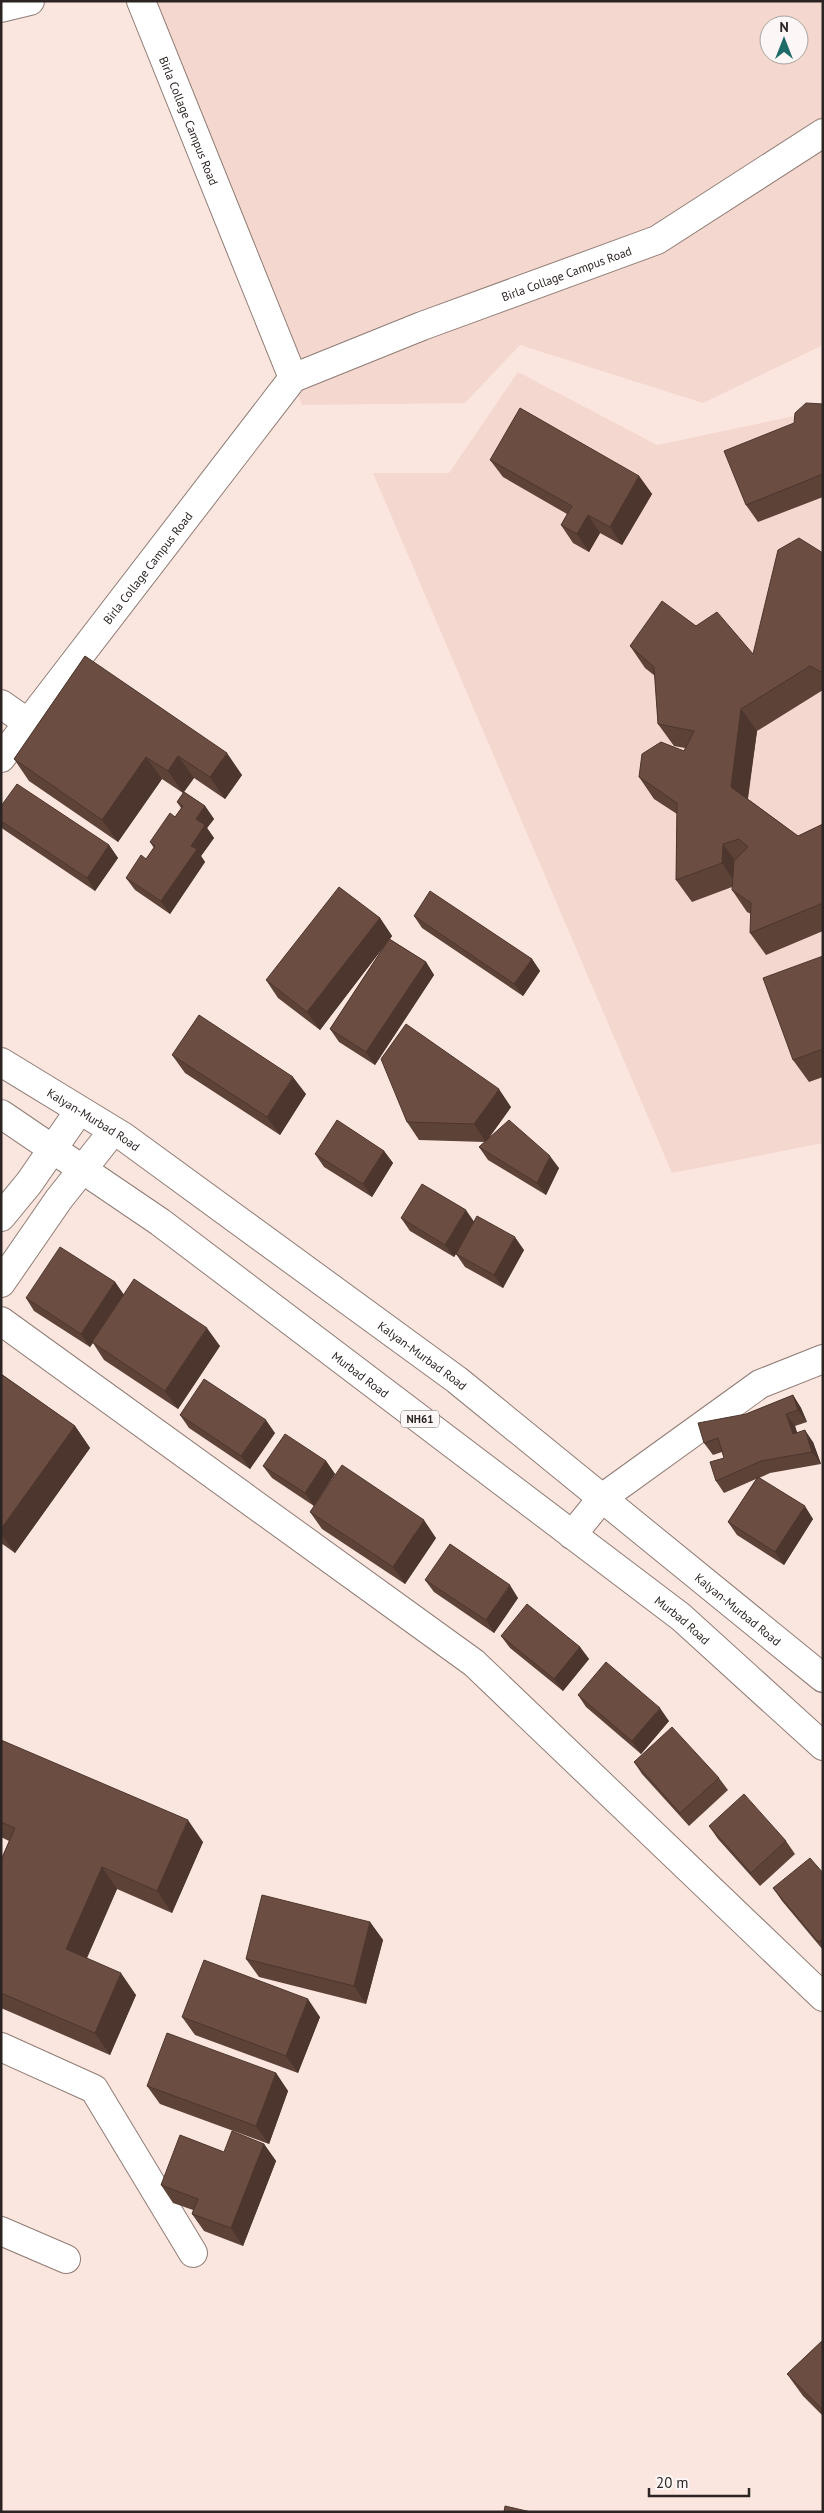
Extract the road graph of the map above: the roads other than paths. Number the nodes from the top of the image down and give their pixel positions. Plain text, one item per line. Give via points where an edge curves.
1 (30, 1) edge
2 (141, 1) edge
3 (1, 8) edge
4 (823, 133) edge
5 (293, 378) junction
6 (1, 704) edge
7 (28, 723) junction
8 (1, 758) edge
9 (1, 1062) edge
10 (79, 1111) junction
11 (1, 1114) edge
12 (113, 1131) junction
13 (54, 1148) junction
14 (83, 1170) junction
15 (1, 1217) edge
16 (1, 1283) edge
17 (1, 1321) edge
18 (823, 1359) edge
19 (602, 1498) junction
20 (572, 1535) junction
21 (823, 1678) edge
22 (823, 1746) edge
23 (823, 1997) edge
24 (1, 2047) edge
25 (1, 2231) edge
26 (193, 2253) dead end
27 (66, 2259) dead end

1 - 3 main road
2 - 5 main road, Birla Collage Campus Road
4 - 5 main road, Birla Collage Campus Road via 656,240 422,326
5 - 7 main road, Birla Collage Campus Road
6 - 7 main road
7 - 8 main road, Birla Collage Campus Road
9 - 10 main road, Kalyan-Murbad Road
10 - 12 main road, Kalyan-Murbad Road
10 - 13 main road
11 - 13 main road, Murbad Road / NH61
12 - 14 main road
12 - 19 main road, Kalyan-Murbad Road via 457,1380
13 - 14 main road, Murbad Road / NH61
13 - 15 main road
14 - 16 main road
14 - 20 main road, Murbad Road / NH61 via 160,1222
17 - 23 main road via 474,1663
18 - 19 main road via 760,1384
19 - 20 main road
19 - 21 main road, Kalyan-Murbad Road
20 - 22 main road, Murbad Road / NH61 via 681,1618
24 - 26 main road via 94,2089
25 - 27 main road

